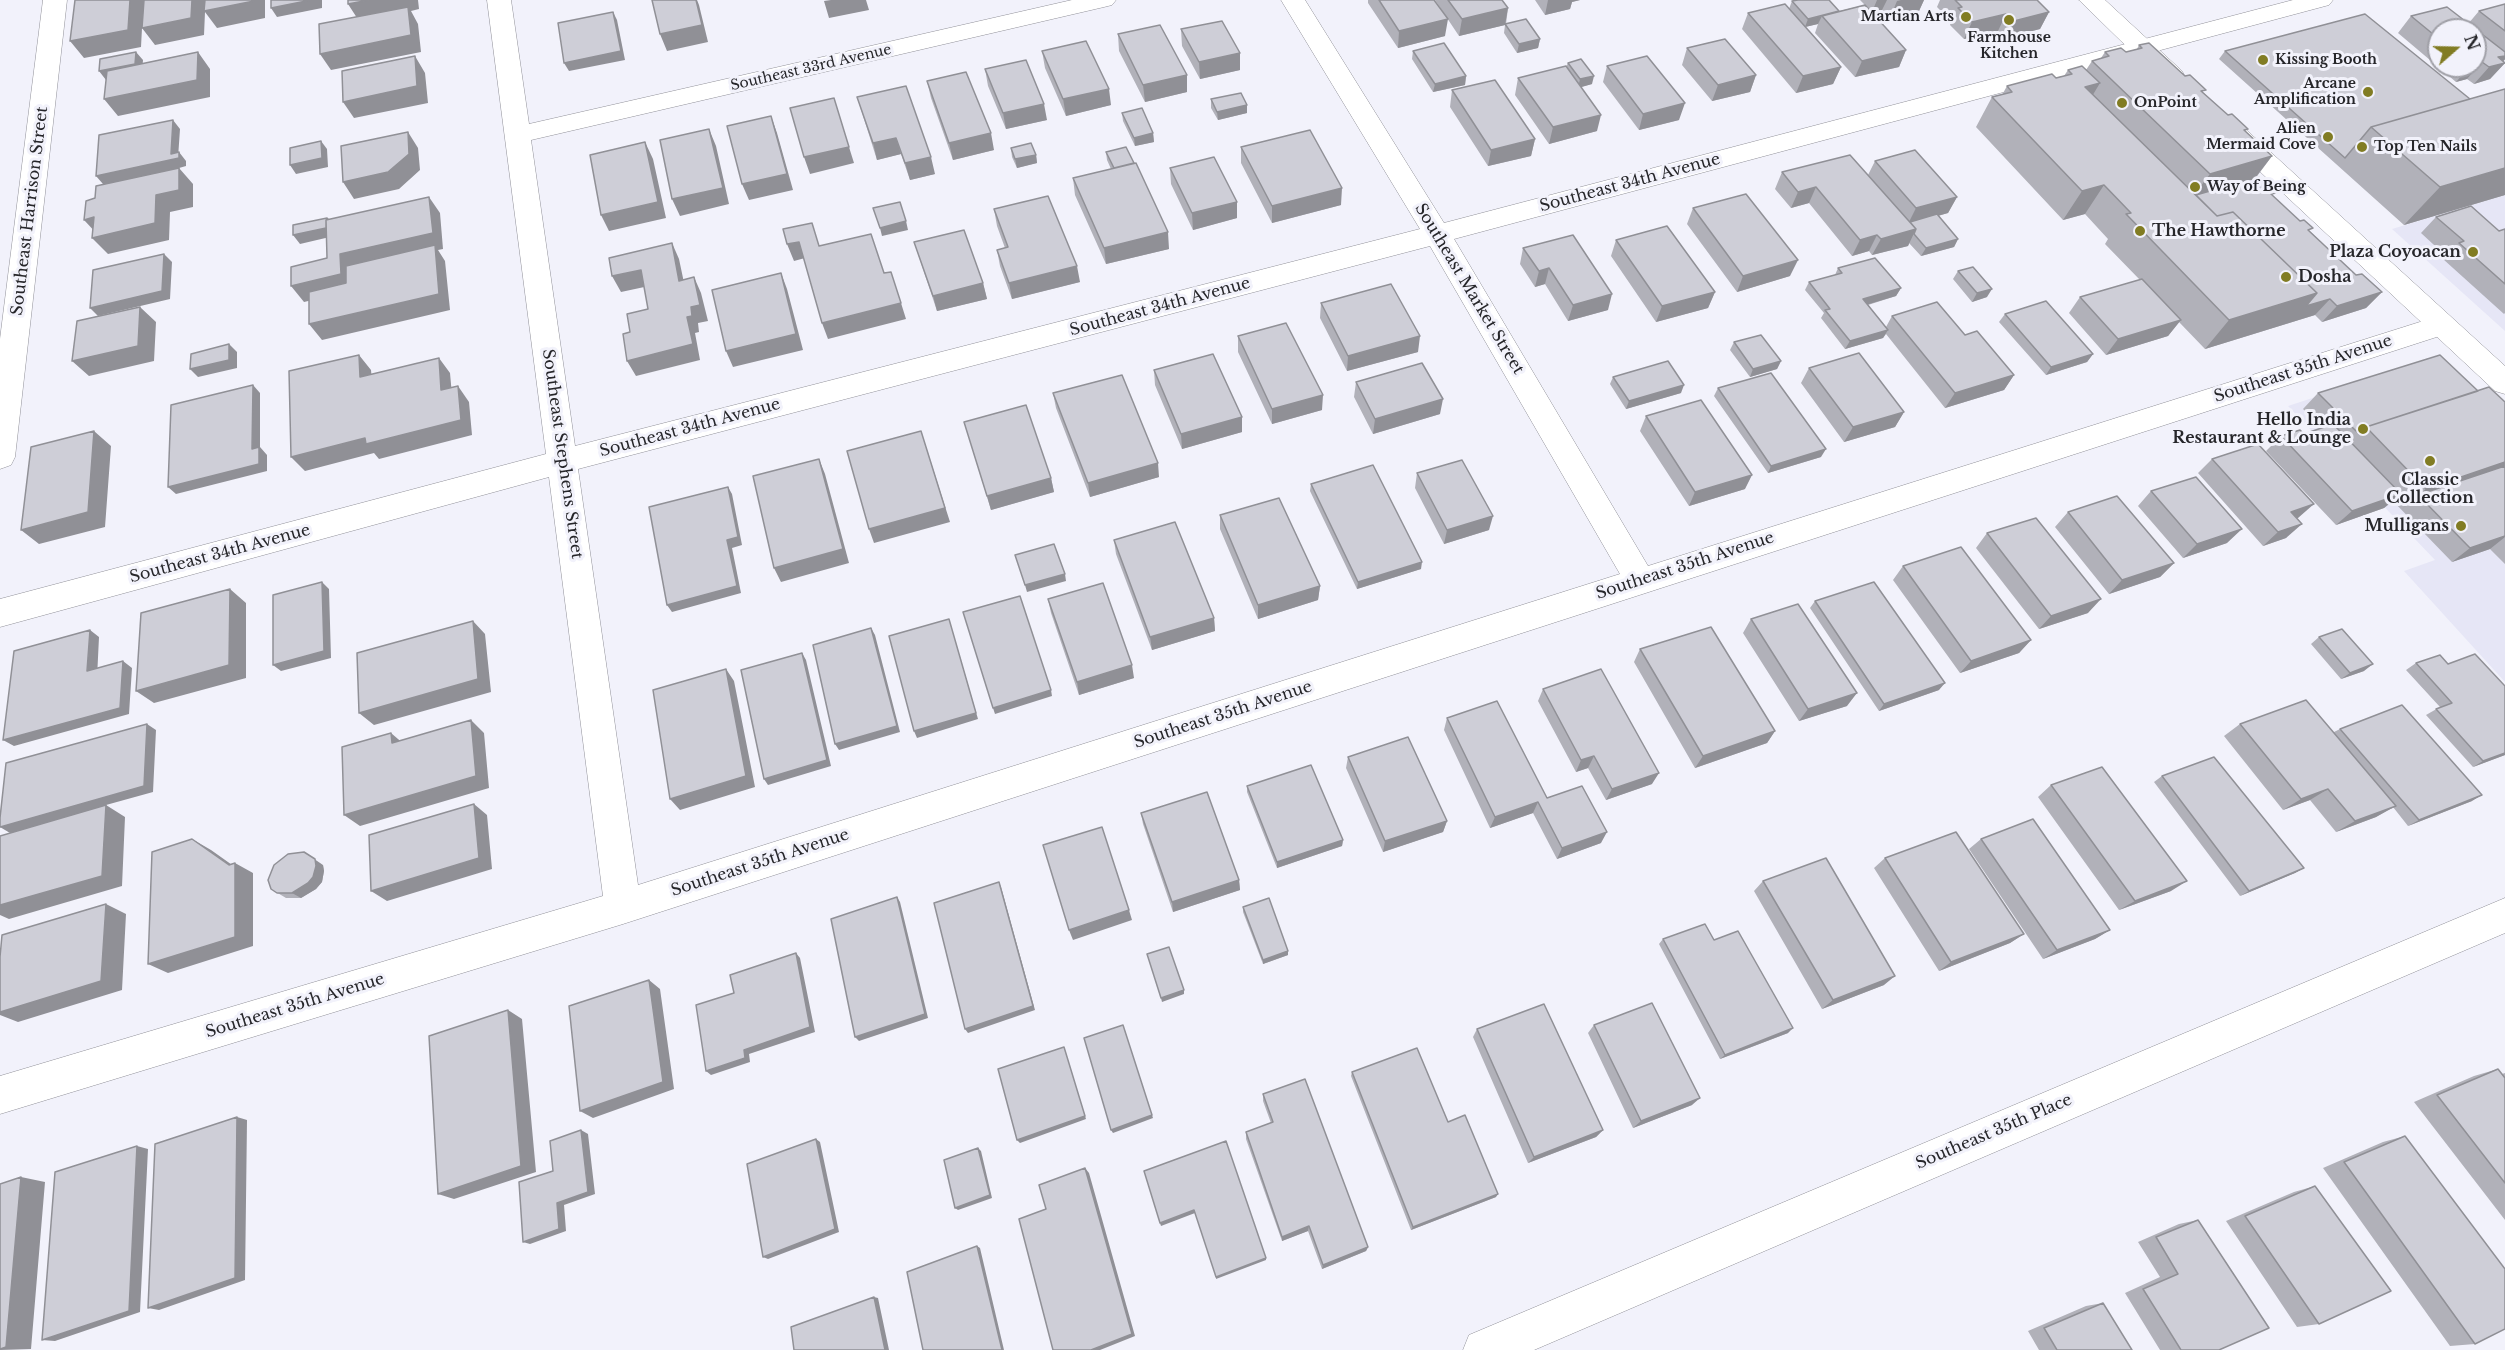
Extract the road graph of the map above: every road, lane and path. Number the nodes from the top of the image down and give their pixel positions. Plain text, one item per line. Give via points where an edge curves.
1 (55, 0) edge
2 (499, 0) edge
3 (1104, 0) edge
4 (1293, 0) edge
5 (2091, 0) edge
6 (2321, 0) edge
7 (2143, 48) junction
8 (2187, 90) edge
9 (2213, 114) edge
10 (518, 135) junction
11 (1437, 234) junction
12 (2442, 325) junction
13 (2505, 383) edge
14 (0, 457) edge
15 (563, 461) junction
16 (1640, 580) junction
17 (0, 613) edge
18 (623, 907) junction
19 (2505, 915) edge
20 (0, 1095) edge
21 (1484, 1350) edge

1 - 14 street, Southeast Harrison Street
2 - 10 street, Southeast Stephens Street
3 - 10 street, Southeast 33rd Avenue
4 - 11 street, Southeast Market Street
5 - 7 street
6 - 7 street, Southeast 34th Avenue
7 - 8 street
7 - 11 street, Southeast 34th Avenue
9 - 12 street
10 - 15 street, Southeast Stephens Street
11 - 15 street, Southeast 34th Avenue
11 - 16 street, Southeast Market Street
12 - 13 street
12 - 16 street, Southeast 35th Avenue
15 - 17 street, Southeast 34th Avenue
15 - 18 street, Southeast Stephens Street
16 - 18 street, Southeast 35th Avenue
18 - 20 street, Southeast 35th Avenue
19 - 21 street, Southeast 35th Place

